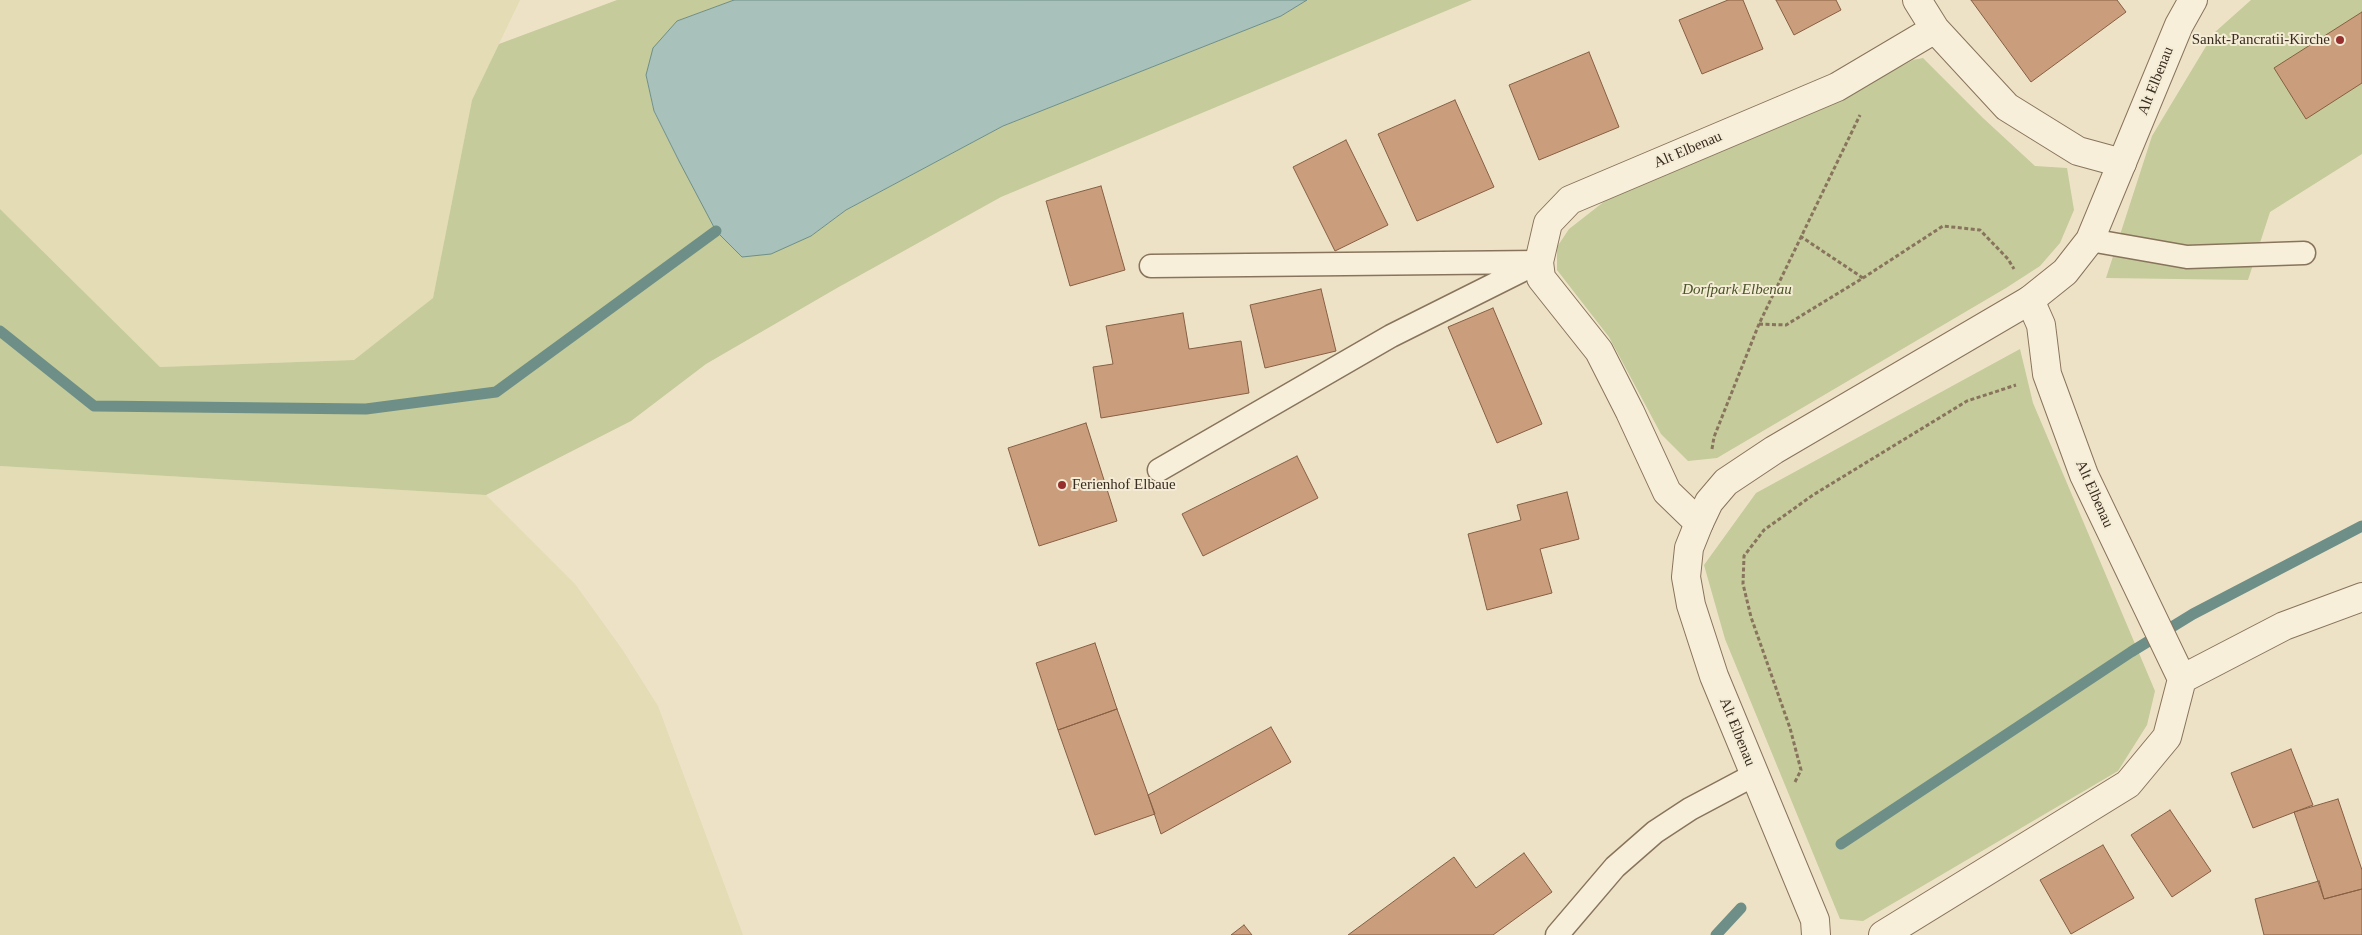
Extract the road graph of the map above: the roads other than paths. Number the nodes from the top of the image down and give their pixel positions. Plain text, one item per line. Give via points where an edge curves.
1 (1917, 0) edge
2 (2193, 0) edge
3 (1935, 29) junction
4 (2122, 163) junction
5 (2090, 240) junction
6 (2304, 253) dead end
7 (1539, 262) junction
8 (1151, 266) dead end
9 (2030, 300) junction
10 (1159, 470) dead end
11 (1699, 524) junction
12 (2362, 597) edge
13 (2176, 669) junction
14 (1754, 775) junction
15 (1557, 935) edge
16 (1816, 935) edge
17 (1883, 935) edge

1 - 3 street
2 - 4 street, Alt Elbenau via 2179,25
3 - 4 street via 2006,107 2078,151
3 - 7 street, Alt Elbenau via 1837,86 1570,200 1548,223
4 - 5 street, Alt Elbenau
5 - 6 lane via 2187,257
5 - 9 street, Alt Elbenau via 2064,272
7 - 8 lane
7 - 10 lane via 1391,336
7 - 11 street via 1541,278 1599,352 1666,492
9 - 11 street, Alt Elbenau via 1774,450 1726,482 1709,502
9 - 13 street, Alt Elbenau via 2041,325 2047,374 2084,475
11 - 14 street, Alt Elbenau via 1690,548 1686,577 1691,605 1714,676
12 - 13 street
13 - 17 street via 2167,737 2128,784
14 - 15 lane via 1655,832 1615,866
14 - 16 street, Alt Elbenau via 1815,920

